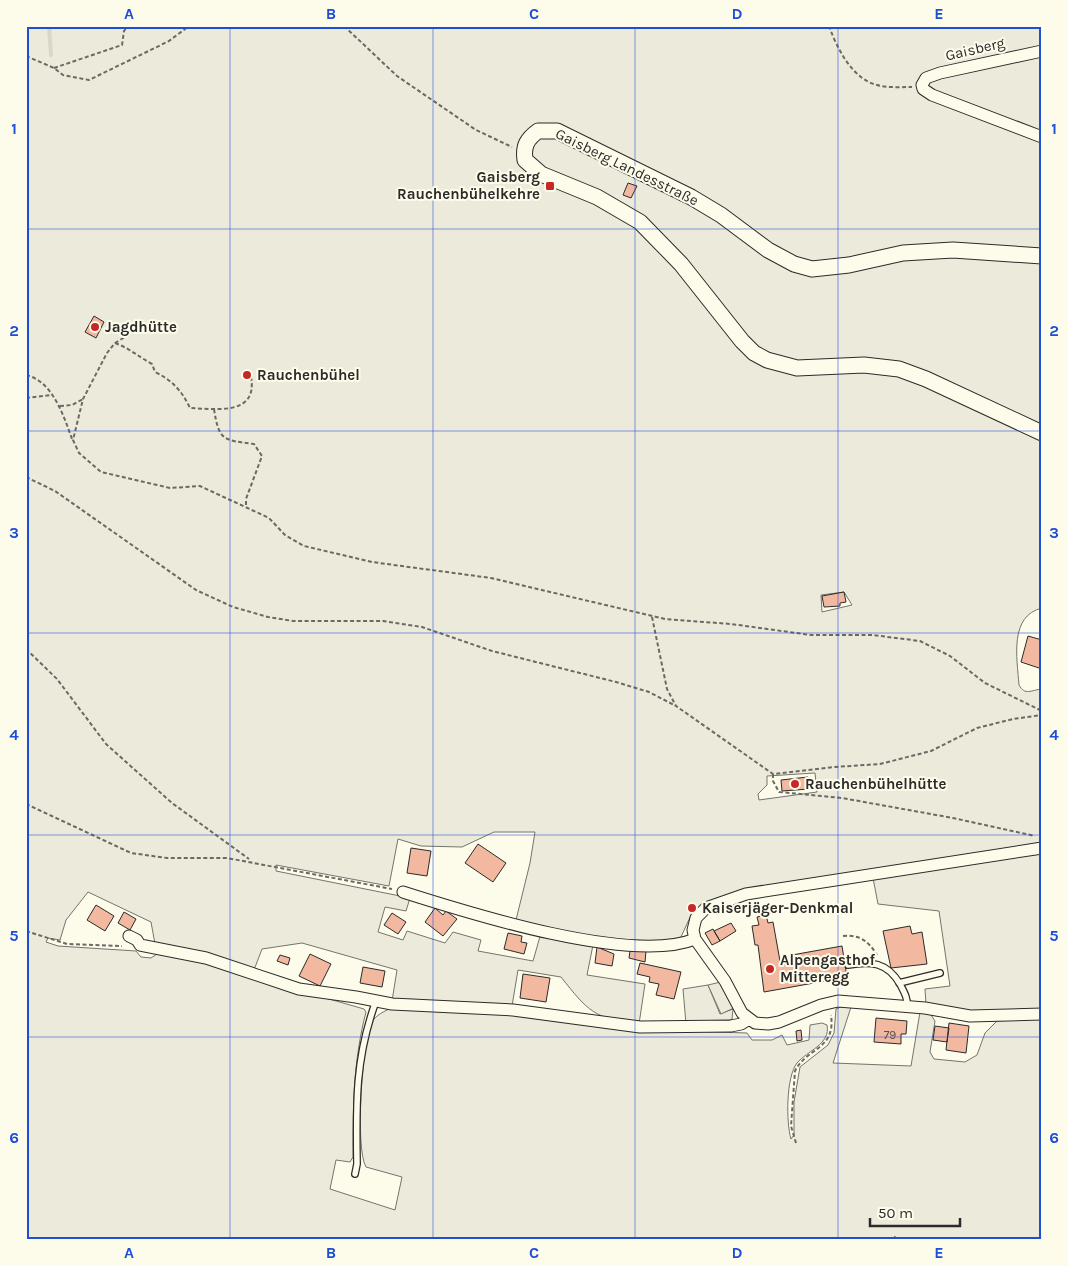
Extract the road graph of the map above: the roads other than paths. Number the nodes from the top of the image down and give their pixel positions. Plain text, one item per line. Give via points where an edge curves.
1 (1042, 51) edge
2 (1042, 137) edge
3 (1042, 256) edge
4 (1042, 433) edge
5 (1042, 848) edge
6 (403, 892) road end
7 (129, 936) dead end
8 (695, 939) junction
9 (848, 965) dead end
10 (940, 973) dead end
11 (899, 983) junction
12 (376, 1001) junction
13 (907, 1007) junction
14 (1042, 1014) edge
15 (749, 1019) junction
16 (355, 1174) dead end

1 - 2 street, Gaisberg via 940,72 926,78 922,87 932,95
3 - 4 main road, Gaisberg Landesstraße via 953,250 903,253 812,269 794,264 768,250 691,197 557,131 538,131 528,140 524,153 525,160 540,174 598,197 640,222 681,264 754,353 797,368 864,365 899,369 926,378
5 - 8 street via 746,894 716,903 699,914 693,926
6 - 8 street via 596,942 669,946
7 - 12 street via 140,945 206,958 299,989
8 - 15 street
9 - 11 lane via 884,965
10 - 11 lane
11 - 13 lane via 908,999
12 - 15 street via 520,1010 640,1027 731,1026
12 - 16 lane via 360,1054 358,1164
13 - 14 street via 970,1016
13 - 15 street via 827,1003 774,1023 759,1024

